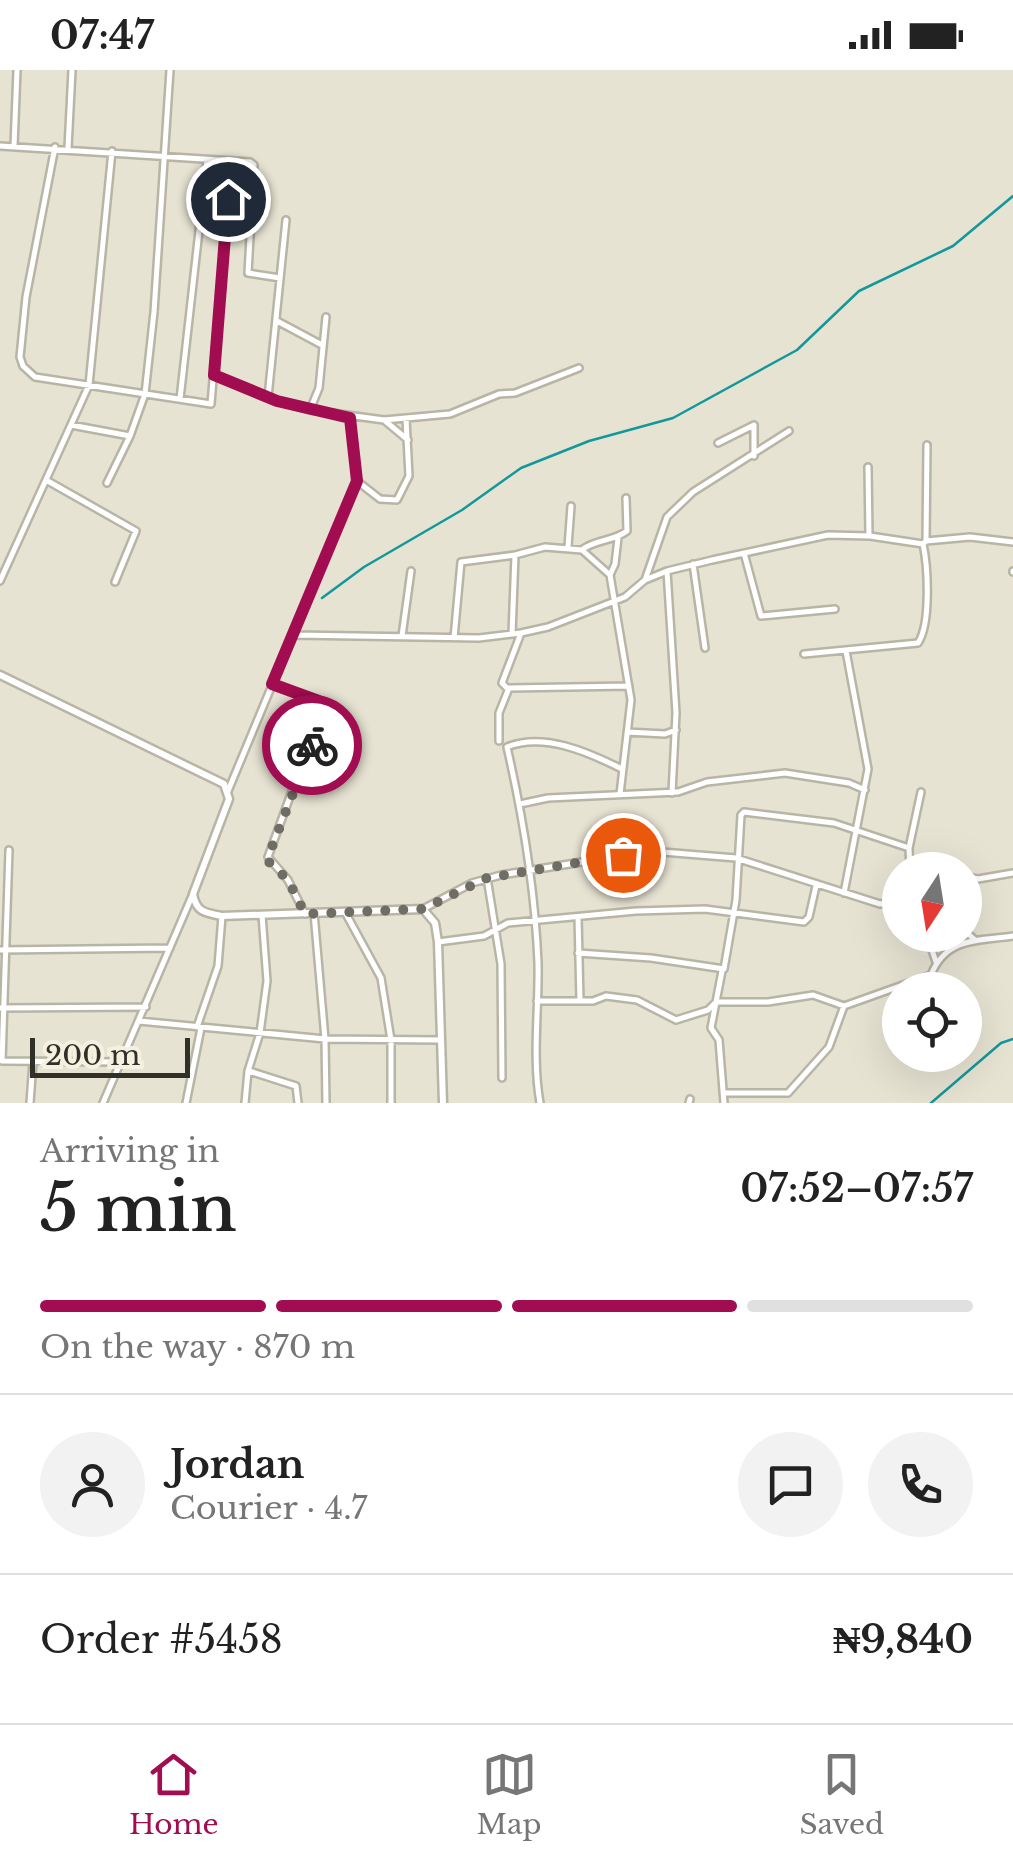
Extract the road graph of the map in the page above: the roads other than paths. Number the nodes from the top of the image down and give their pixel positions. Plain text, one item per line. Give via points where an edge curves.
1 (17, 70) edge
2 (72, 70) edge
3 (170, 70) edge
4 (0, 146) edge
5 (14, 146) junction
6 (55, 148) junction
7 (68, 148) junction
8 (112, 151) junction
9 (164, 156) junction
10 (207, 160) junction
11 (231, 160) junction
12 (286, 220) dead end
13 (280, 278) junction
14 (326, 317) dead end
15 (277, 322) junction
16 (322, 344) junction
17 (578, 368) dead end
18 (214, 375) junction
19 (89, 385) junction
20 (145, 394) junction
21 (268, 397) junction
22 (180, 399) junction
23 (310, 410) junction
24 (350, 418) junction
25 (406, 419) junction
26 (384, 420) junction
27 (71, 425) junction
28 (790, 432) dead end
29 (130, 436) junction
30 (408, 440) junction
31 (718, 443) dead end
32 (926, 445) dead end
33 (754, 456) junction
34 (868, 467) dead end
35 (46, 480) junction
36 (357, 481) junction
37 (107, 483) dead end
38 (626, 498) dead end
39 (571, 506) dead end
40 (869, 536) junction
41 (618, 538) junction
42 (1013, 542) edge
43 (924, 543) junction
44 (568, 547) junction
45 (582, 550) junction
46 (744, 553) junction
47 (515, 555) junction
48 (693, 564) junction
49 (666, 571) junction
50 (411, 572) dead end
51 (610, 575) junction
52 (645, 580) junction
53 (0, 581) edge
54 (115, 582) dead end
55 (614, 600) junction
56 (835, 608) dead end
57 (521, 633) junction
58 (512, 634) junction
59 (294, 635) junction
60 (402, 636) junction
61 (454, 638) junction
62 (704, 648) dead end
63 (846, 651) junction
64 (804, 654) dead end
65 (0, 675) edge
66 (272, 684) junction
67 (630, 686) junction
68 (508, 689) junction
69 (676, 730) junction
70 (627, 732) junction
71 (498, 741) dead end
72 (622, 770) junction
73 (865, 790) junction
74 (228, 791) junction
75 (921, 792) dead end
76 (672, 793) junction
77 (620, 794) junction
78 (520, 804) junction
79 (859, 829) junction
80 (908, 848) junction
81 (10, 850) dead end
82 (909, 852) edge
83 (736, 858) junction
84 (527, 870) junction
85 (1013, 873) edge
86 (487, 878) junction
87 (982, 879) edge
88 (816, 885) junction
89 (844, 893) junction
90 (193, 894) junction
91 (882, 904) edge
92 (423, 909) junction
93 (345, 912) junction
94 (310, 913) junction
95 (734, 913) junction
96 (262, 915) junction
97 (222, 916) junction
98 (578, 916) junction
99 (534, 920) junction
100 (497, 929) junction
101 (1013, 936) edge
102 (982, 939) edge
103 (438, 942) junction
104 (170, 948) junction
105 (3, 950) edge
106 (933, 952) edge
107 (945, 952) edge
108 (578, 954) junction
109 (936, 962) junction
110 (722, 970) junction
111 (537, 1001) junction
112 (580, 1001) junction
113 (716, 1002) junction
114 (844, 1006) junction
115 (146, 1007) junction
116 (2, 1008) edge
117 (139, 1021) junction
118 (199, 1027) junction
119 (260, 1033) junction
120 (325, 1039) junction
121 (391, 1040) junction
122 (441, 1040) junction
123 (1, 1061) edge
124 (33, 1062) junction
125 (121, 1062) junction
126 (248, 1071) junction
127 (502, 1078) dead end
128 (723, 1093) junction
129 (328, 1102) edge
130 (30, 1103) edge
131 (103, 1103) edge
132 (186, 1103) edge
133 (245, 1103) edge
134 (298, 1103) edge
135 (391, 1103) edge
136 (443, 1103) edge
137 (540, 1103) edge
138 (724, 1103) edge

1 - 5 street
2 - 7 street
3 - 9 street
4 - 5 street
5 - 6 street
6 - 7 street
6 - 19 street via 20,357 36,378
7 - 8 street
8 - 9 street
8 - 19 street
9 - 10 street
9 - 20 street
10 - 11 street
10 - 22 street
11 - 13 street via 254,166 248,273
11 - 18 street
12 - 13 street
13 - 15 street
14 - 16 street
15 - 16 street
15 - 21 street
16 - 23 street
17 - 25 street via 450,414
18 - 21 street
18 - 22 street via 211,404
19 - 20 street
19 - 27 street
20 - 22 street
20 - 29 street
21 - 23 street
23 - 24 street
24 - 26 street
24 - 36 street
25 - 26 street
25 - 30 street
26 - 30 street
27 - 29 street
27 - 35 street
28 - 33 street
29 - 37 street
30 - 36 street via 410,476 398,500 380,499
31 - 33 street via 754,425
32 - 43 street
33 - 52 street via 693,492 667,517
34 - 40 street
35 - 53 street
35 - 54 street via 136,531
36 - 59 street
38 - 41 street via 629,525
39 - 44 street
40 - 43 street
40 - 46 street via 828,535
41 - 45 street
41 - 51 street
42 - 43 street
43 - 63 street via 922,640
44 - 45 street
44 - 47 street
45 - 51 street
46 - 48 street
46 - 56 street via 761,616
47 - 58 street
47 - 61 street via 461,562
48 - 49 street
48 - 62 street
49 - 52 street
49 - 69 street
50 - 60 street
51 - 55 street
52 - 55 street
55 - 57 street
55 - 67 street
57 - 58 street
57 - 68 street via 502,684
58 - 61 street
59 - 60 street
59 - 66 street
60 - 61 street
63 - 64 street
63 - 73 street via 868,769
65 - 74 street
66 - 74 street
66 - 94 street via 324,703 268,857
67 - 68 street
67 - 70 street
68 - 71 street
69 - 70 street
69 - 76 street
70 - 72 street
72 - 77 street
72 - 78 street via 555,744 508,745
73 - 76 street via 786,773
73 - 79 street
74 - 90 street
75 - 80 street
76 - 77 street
77 - 78 street
78 - 84 street
79 - 80 street
79 - 83 street via 744,812
79 - 89 street
80 - 82 street
81 - 105 street
83 - 84 street via 650,851
83 - 88 street
83 - 95 street
84 - 86 street
84 - 99 street
85 - 87 street
86 - 92 street
86 - 100 street
88 - 89 street
88 - 95 street via 804,922
89 - 91 street
90 - 97 street via 204,913
90 - 104 street
92 - 93 street
92 - 103 street via 436,924
93 - 94 street
93 - 121 street via 379,971
94 - 96 street
94 - 120 street
95 - 98 street via 691,908
95 - 110 street
96 - 97 street
96 - 119 street via 267,981
97 - 118 street via 218,966
98 - 99 street
98 - 108 street
99 - 100 street
99 - 111 street
100 - 103 street
100 - 127 street
101 - 102 street
103 - 122 street
104 - 105 street
104 - 115 street
105 - 116 street
106 - 109 street
107 - 109 street
108 - 110 street
108 - 112 street
109 - 114 street via 931,975
110 - 113 street
111 - 112 street
111 - 137 street
112 - 113 street via 637,1000 676,1020
113 - 114 street via 813,995
113 - 128 street via 711,1028 719,1040
114 - 128 street via 829,1047 788,1094
115 - 116 street
115 - 117 street
116 - 123 street
117 - 118 street
117 - 125 street
118 - 119 street
118 - 132 street
119 - 120 street
119 - 126 street
120 - 121 street
120 - 129 street
121 - 122 street
121 - 135 street
122 - 136 street
123 - 124 street
124 - 125 street
124 - 130 street
125 - 131 street
126 - 133 street
126 - 134 street via 296,1086
128 - 138 street

